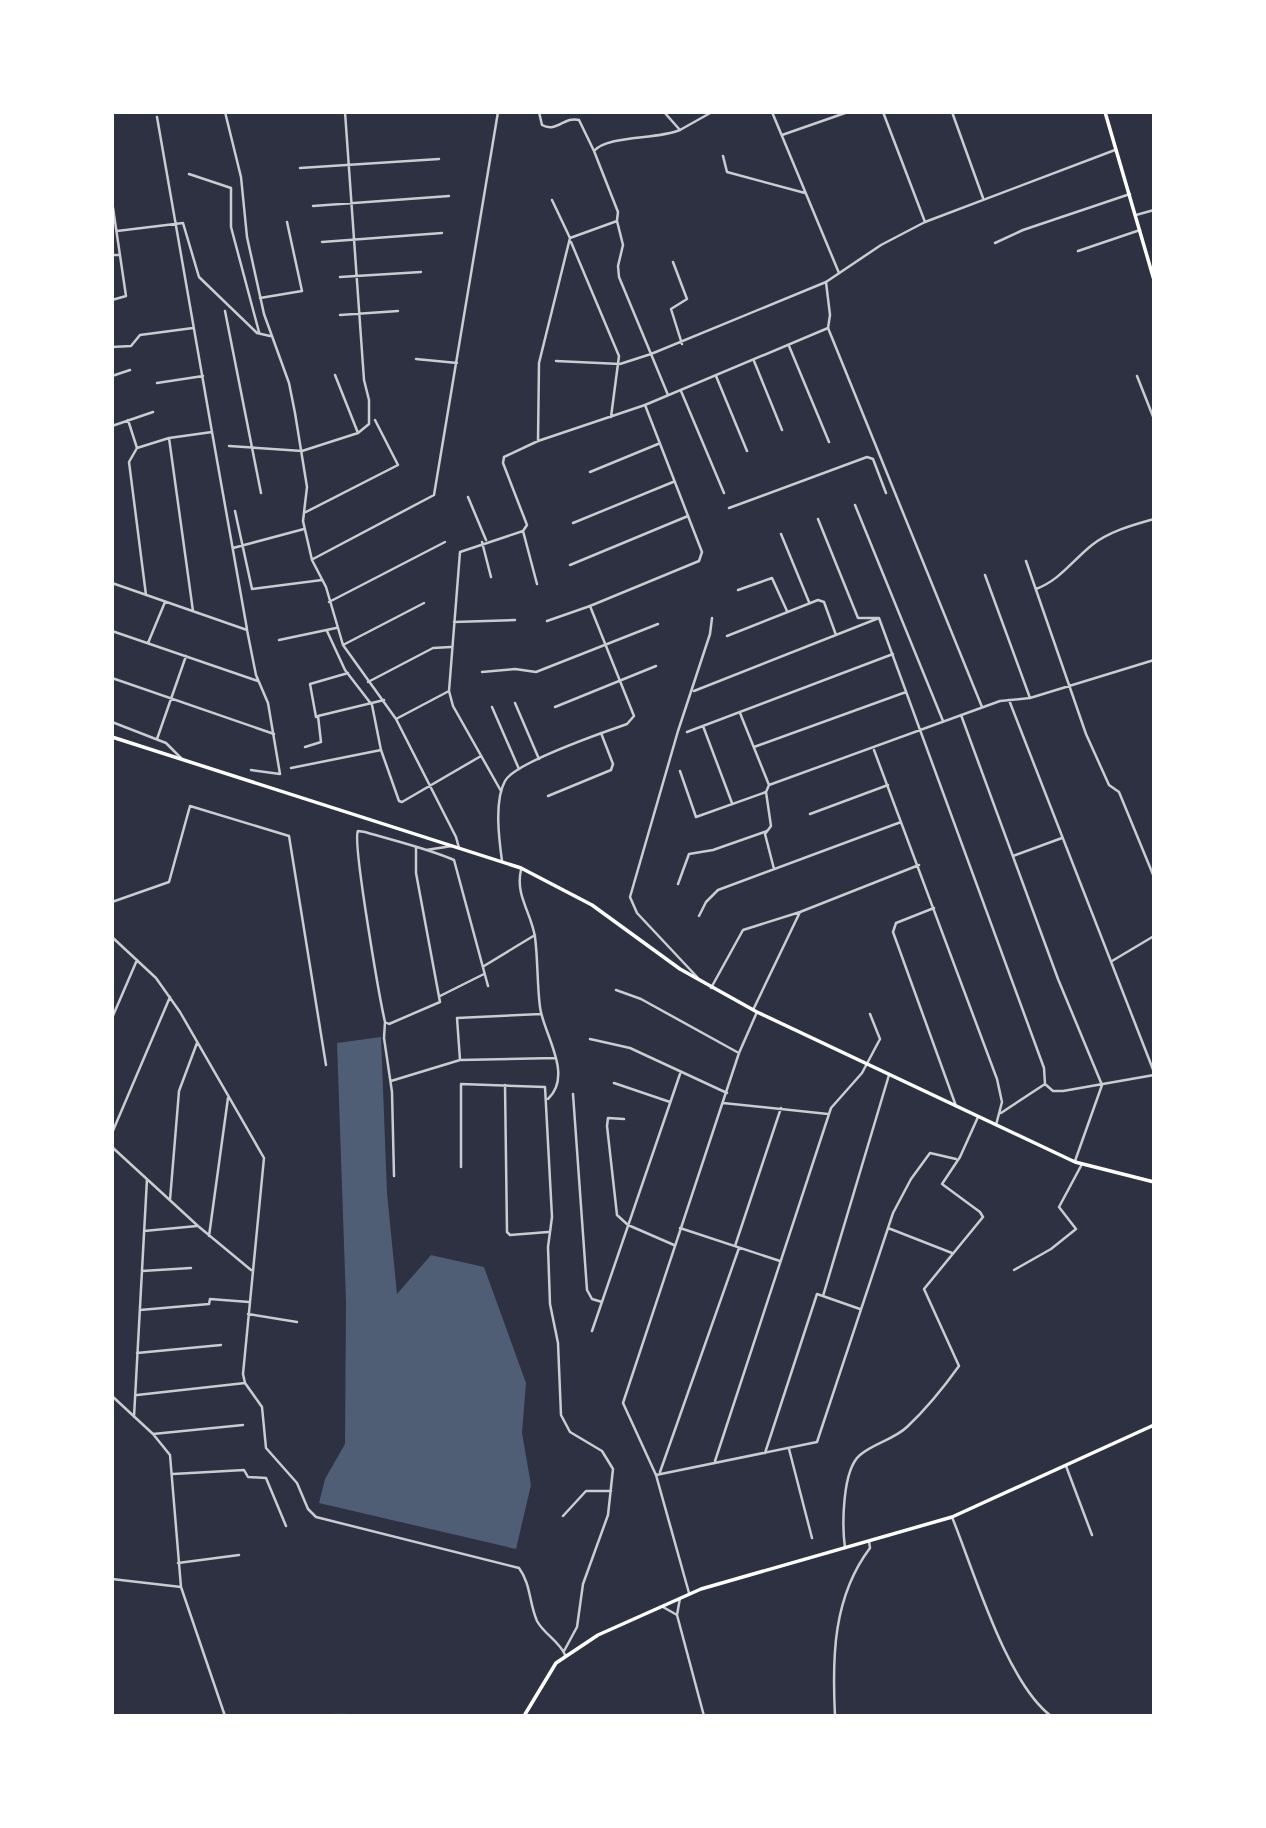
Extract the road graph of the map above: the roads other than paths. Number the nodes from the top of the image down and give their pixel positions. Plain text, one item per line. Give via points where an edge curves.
1 (225, 112) edge
2 (345, 112) edge
3 (498, 112) edge
4 (539, 112) edge
5 (664, 112) edge
6 (712, 112) edge
7 (772, 112) edge
8 (848, 112) edge
9 (883, 112) edge
10 (952, 112) edge
11 (1105, 112) edge
12 (157, 117) dead end
13 (680, 130) junction
14 (782, 135) junction
15 (1116, 149) junction
16 (594, 151) junction
17 (723, 156) dead end
18 (439, 159) dead end
19 (348, 166) junction
20 (300, 168) dead end
21 (189, 174) dead end
22 (805, 193) junction
23 (1130, 194) junction
24 (449, 196) dead end
25 (983, 198) junction
26 (552, 200) dead end
27 (112, 201) edge
28 (351, 203) junction
29 (313, 206) dead end
30 (1154, 210) edge
31 (113, 211) edge
32 (1136, 215) junction
33 (617, 221) junction
34 (287, 222) dead end
35 (925, 222) junction
36 (174, 223) junction
37 (1140, 230) junction
38 (117, 231) junction
39 (442, 233) dead end
40 (570, 239) junction
41 (354, 240) junction
42 (322, 242) dead end
43 (995, 243) dead end
44 (1078, 251) dead end
45 (112, 255) edge
46 (120, 255) junction
47 (673, 262) dead end
48 (421, 272) dead end
49 (839, 273) junction
50 (357, 276) junction
51 (340, 277) dead end
52 (1154, 280) edge
53 (826, 282) junction
54 (260, 298) junction
55 (112, 300) edge
56 (225, 311) dead end
57 (398, 311) dead end
58 (360, 314) junction
59 (340, 315) dead end
60 (194, 328) junction
61 (828, 328) junction
62 (259, 334) junction
63 (270, 336) junction
64 (682, 344) junction
65 (789, 346) junction
66 (112, 347) edge
67 (651, 354) junction
68 (416, 359) dead end
69 (555, 361) dead end
70 (754, 361) junction
71 (457, 363) junction
72 (620, 364) junction
73 (130, 370) dead end
74 (335, 374) dead end
75 (112, 376) edge
76 (203, 376) junction
77 (716, 376) junction
78 (1136, 376) dead end
79 (157, 383) dead end
80 (681, 391) junction
81 (668, 395) junction
82 (645, 405) junction
83 (153, 412) dead end
84 (611, 417) junction
85 (1154, 419) edge
86 (128, 420) junction
87 (375, 420) dead end
88 (112, 426) edge
89 (782, 430) dead end
90 (212, 432) junction
91 (358, 433) junction
92 (169, 438) junction
93 (538, 441) junction
94 (829, 442) dead end
95 (657, 444) junction
96 (251, 445) junction
97 (229, 446) dead end
98 (137, 447) junction
99 (747, 451) dead end
100 (302, 452) junction
101 (590, 472) dead end
102 (673, 482) junction
103 (261, 493) dead end
104 (724, 493) dead end
105 (886, 493) dead end
106 (468, 498) dead end
107 (855, 506) dead end
108 (729, 508) dead end
109 (235, 512) dead end
110 (304, 513) junction
111 (688, 516) junction
112 (818, 519) dead end
113 (1154, 519) edge
114 (573, 523) dead end
115 (304, 529) junction
116 (523, 531) junction
117 (781, 534) dead end
118 (445, 542) dead end
119 (484, 542) junction
120 (242, 546) junction
121 (233, 548) junction
122 (312, 560) junction
123 (1026, 561) dead end
124 (569, 565) dead end
125 (985, 575) dead end
126 (491, 577) dead end
127 (322, 580) junction
128 (112, 583) edge
129 (537, 584) dead end
130 (1036, 589) junction
131 (738, 590) dead end
132 (146, 595) junction
133 (165, 602) junction
134 (329, 602) junction
135 (810, 602) junction
136 (424, 603) dead end
137 (590, 606) junction
138 (193, 611) junction
139 (787, 611) junction
140 (712, 618) dead end
141 (879, 618) junction
142 (515, 620) dead end
143 (547, 621) dead end
144 (454, 622) junction
145 (658, 624) dead end
146 (336, 628) junction
147 (247, 630) junction
148 (112, 631) edge
149 (327, 631) junction
150 (836, 635) junction
151 (727, 636) dead end
152 (279, 640) dead end
153 (149, 643) junction
154 (606, 644) junction
155 (343, 645) junction
156 (452, 647) junction
157 (893, 654) junction
158 (186, 656) junction
159 (1154, 660) edge
160 (656, 666) dead end
161 (348, 673) junction
162 (482, 673) dead end
163 (112, 678) edge
164 (622, 680) junction
165 (260, 681) junction
166 (368, 682) junction
167 (1069, 687) junction
168 (449, 691) junction
169 (694, 691) junction
170 (906, 692) junction
171 (170, 698) junction
172 (1030, 698) junction
173 (384, 700) junction
174 (1009, 700) junction
175 (515, 703) dead end
176 (372, 705) junction
177 (492, 707) dead end
178 (555, 707) dead end
179 (982, 707) junction
180 (740, 712) junction
181 (961, 715) junction
182 (316, 719) junction
183 (396, 719) junction
184 (943, 721) junction
185 (112, 722) edge
186 (703, 726) junction
187 (920, 730) junction
188 (687, 732) dead end
189 (601, 733) junction
190 (274, 734) junction
191 (112, 737) edge
192 (157, 739) junction
193 (305, 747) dead end
194 (753, 747) junction
195 (874, 749) junction
196 (381, 750) junction
197 (481, 756) junction
198 (183, 759) junction
199 (538, 759) junction
200 (291, 768) dead end
201 (519, 769) junction
202 (251, 770) dead end
203 (680, 771) dead end
204 (769, 785) junction
205 (888, 785) junction
206 (429, 788) junction
207 (501, 791) junction
208 (766, 792) junction
209 (548, 796) dead end
210 (732, 803) junction
211 (810, 814) dead end
212 (901, 822) junction
213 (767, 831) junction
214 (1063, 838) junction
215 (453, 846) junction
216 (416, 847) junction
217 (459, 848) junction
218 (426, 850) junction
219 (1013, 856) junction
220 (502, 861) junction
221 (919, 865) junction
222 (521, 868) junction
223 (774, 869) junction
224 (1154, 877) edge
225 (678, 884) dead end
226 (112, 902) edge
227 (934, 908) junction
228 (800, 912) junction
229 (699, 916) dead end
230 (535, 935) junction
231 (1154, 936) edge
232 (112, 937) edge
233 (137, 960) junction
234 (1112, 961) junction
235 (483, 967) junction
236 (484, 974) junction
237 (702, 983) junction
238 (488, 986) dead end
239 (711, 988) junction
240 (616, 990) dead end
241 (170, 997) junction
242 (439, 997) junction
243 (755, 1011) junction
244 (541, 1014) junction
245 (870, 1014) dead end
246 (112, 1018) edge
247 (385, 1022) junction
248 (590, 1038) dead end
249 (197, 1043) junction
250 (739, 1053) junction
251 (555, 1058) junction
252 (460, 1060) junction
253 (866, 1064) junction
254 (326, 1065) dead end
255 (680, 1074) junction
256 (1154, 1074) edge
257 (889, 1075) junction
258 (391, 1080) junction
259 (614, 1083) dead end
260 (1045, 1084) junction
261 (505, 1085) junction
262 (1101, 1085) junction
263 (727, 1093) junction
264 (573, 1094) dead end
265 (228, 1097) junction
266 (548, 1099) junction
267 (670, 1102) junction
268 (723, 1103) junction
269 (956, 1107) junction
270 (780, 1108) junction
271 (1001, 1113) junction
272 (829, 1114) junction
273 (978, 1117) junction
274 (624, 1119) dead end
275 (996, 1125) junction
276 (112, 1133) edge
277 (112, 1147) edge
278 (958, 1160) junction
279 (1075, 1161) junction
280 (1082, 1164) junction
281 (461, 1167) dead end
282 (394, 1176) dead end
283 (147, 1179) junction
284 (1154, 1182) edge
285 (170, 1201) junction
286 (628, 1224) junction
287 (198, 1226) junction
288 (680, 1228) junction
289 (888, 1228) junction
290 (144, 1231) junction
291 (550, 1232) junction
292 (209, 1236) junction
293 (675, 1245) junction
294 (737, 1247) junction
295 (952, 1253) junction
296 (780, 1261) junction
297 (191, 1268) dead end
298 (251, 1270) junction
299 (1014, 1270) dead end
300 (142, 1271) junction
301 (824, 1296) junction
302 (249, 1302) junction
303 (602, 1302) junction
304 (140, 1310) junction
305 (860, 1310) junction
306 (248, 1314) junction
307 (297, 1322) dead end
308 (592, 1331) dead end
309 (221, 1345) dead end
310 (137, 1353) junction
311 (245, 1383) junction
312 (136, 1395) junction
313 (112, 1396) edge
314 (134, 1417) junction
315 (243, 1425) dead end
316 (1154, 1425) edge
317 (153, 1434) junction
318 (789, 1449) junction
319 (765, 1453) junction
320 (714, 1462) junction
321 (1066, 1466) junction
322 (658, 1473) junction
323 (173, 1474) junction
324 (611, 1491) junction
325 (563, 1516) dead end
326 (952, 1517) junction
327 (286, 1526) dead end
328 (1092, 1535) dead end
329 (812, 1538) dead end
330 (869, 1541) junction
331 (845, 1548) junction
332 (239, 1555) dead end
333 (178, 1563) junction
334 (112, 1579) edge
335 (181, 1587) junction
336 (689, 1593) junction
337 (681, 1597) junction
338 (659, 1607) junction
339 (677, 1615) junction
340 (564, 1653) junction
341 (225, 1716) edge
342 (524, 1716) edge
343 (704, 1716) edge
344 (835, 1716) edge
345 (1051, 1716) edge

1 - 54 street via 244,194 247,237
2 - 19 street
3 - 71 street
4 - 16 street via 542,125 548,128 570,118 579,120
5 - 13 street
6 - 13 street
7 - 14 street
8 - 14 street
9 - 35 street
10 - 25 street
11 - 15 main road
12 - 36 street
13 - 16 street via 662,138 611,141
14 - 22 street
15 - 23 main road
15 - 25 street
16 - 33 street via 618,212
17 - 22 street via 727,172
18 - 19 street
19 - 20 street
19 - 28 street
21 - 62 street via 231,188 231,227
22 - 49 street
23 - 32 main road
23 - 43 street
24 - 28 street
25 - 35 street
26 - 40 street
27 - 31 street
28 - 29 street
28 - 41 street
30 - 32 street
31 - 38 street
32 - 37 main road
33 - 40 street
33 - 67 street via 623,246 619,277
34 - 54 street via 302,291
35 - 49 street
36 - 38 street
36 - 60 street
36 - 62 street via 183,223 199,277
37 - 44 street
37 - 52 main road
38 - 46 street
39 - 41 street
40 - 72 street
40 - 93 street via 539,363
41 - 42 street
41 - 50 street
45 - 46 street
46 - 55 street via 126,296
47 - 64 street via 687,300 671,309
48 - 50 street
49 - 53 street
50 - 51 street
50 - 58 street
53 - 61 street
53 - 64 street
54 - 63 street
56 - 96 street
57 - 58 street
58 - 59 street
58 - 91 street via 369,421
60 - 66 street via 140,335 131,346
60 - 76 street
61 - 65 street
61 - 179 street
62 - 63 street
63 - 100 street via 289,383
64 - 67 street
65 - 70 street
65 - 94 street
67 - 72 street
67 - 81 street
68 - 71 street
69 - 72 street
70 - 77 street
70 - 89 street
71 - 122 street via 435,491 429,499
72 - 84 street
73 - 75 street
74 - 91 street
76 - 79 street
76 - 90 street
77 - 80 street
77 - 99 street
78 - 85 street
80 - 81 street
80 - 104 street
81 - 82 street
82 - 84 street
82 - 95 street
83 - 86 street
84 - 93 street
86 - 88 street
86 - 98 street
87 - 110 street via 398,465
90 - 92 street
90 - 121 street
91 - 100 street
92 - 98 street
92 - 138 street
93 - 116 street via 504,457 527,525
95 - 101 street
95 - 102 street
96 - 97 street
96 - 100 street
96 - 103 street
98 - 132 street via 130,462
100 - 110 street via 307,487
102 - 111 street
102 - 114 street
105 - 108 street via 873,459 867,457
106 - 119 street
107 - 184 street
109 - 120 street
110 - 115 street
111 - 124 street
111 - 137 street via 702,552 699,561
112 - 141 street via 859,618
113 - 130 street via 1118,531 1088,549 1055,582
115 - 120 street
115 - 122 street
116 - 119 street
116 - 129 street
117 - 135 street
118 - 134 street
119 - 126 street
119 - 144 street via 460,552
120 - 121 street
120 - 127 street via 254,590
121 - 147 street
122 - 127 street
123 - 130 street
125 - 172 street
127 - 134 street
128 - 132 street
130 - 167 street
131 - 139 street via 772,578
132 - 133 street
133 - 138 street
133 - 153 street
134 - 146 street
135 - 139 street
135 - 150 street via 824,602
136 - 155 street
137 - 143 street
137 - 154 street
138 - 147 street
139 - 151 street
140 - 169 street
141 - 150 street
141 - 157 street
142 - 144 street
144 - 156 street
145 - 154 street
146 - 149 street
146 - 155 street
147 - 165 street
148 - 153 street
149 - 152 street
149 - 161 street
150 - 169 street
153 - 158 street
154 - 162 street via 536,673 515,668
154 - 164 street
155 - 166 street
156 - 166 street via 433,648
156 - 168 street
157 - 170 street
157 - 180 street
158 - 165 street
158 - 171 street
159 - 167 street
160 - 164 street
161 - 176 street
161 - 182 street via 310,684
163 - 171 street
164 - 178 street
164 - 189 street via 634,716 627,724
165 - 190 street
166 - 173 street
167 - 172 street
167 - 224 street via 1109,785 1119,792
168 - 183 street
168 - 197 street
169 - 237 street via 630,897 636,913
170 - 187 street
170 - 194 street
171 - 190 street
171 - 192 street
172 - 174 street
173 - 176 street
173 - 183 street
174 - 179 street
174 - 214 street
175 - 199 street
176 - 182 street
176 - 196 street
177 - 201 street
179 - 181 street
180 - 186 street
180 - 194 street
181 - 184 street
181 - 219 street
182 - 193 street via 321,743
183 - 206 street
184 - 187 street
185 - 192 street
186 - 188 street
186 - 210 street
187 - 195 street
187 - 260 street via 1044,1068
189 - 199 street
189 - 209 street via 611,770
190 - 202 street via 280,774
191 - 198 main road
192 - 198 street
194 - 204 street
195 - 204 street
195 - 205 street
196 - 200 street
196 - 206 street via 399,801
197 - 206 street
197 - 207 street
198 - 215 main road
199 - 201 street
201 - 207 street via 507,777
203 - 210 street via 696,817
204 - 208 street
205 - 211 street
205 - 212 street
206 - 217 street
207 - 220 street
208 - 210 street
208 - 213 street via 771,826
212 - 221 street
212 - 223 street
213 - 223 street
213 - 225 street via 689,854
214 - 219 street
214 - 234 street
215 - 217 main road
215 - 218 street
216 - 218 street
216 - 242 street via 416,873
216 - 247 street via 361,831 355,836
217 - 220 main road
218 - 235 street via 456,864
219 - 262 street
220 - 222 main road
221 - 227 street
221 - 228 street
222 - 230 street via 518,884
222 - 237 main road via 592,905
223 - 229 street via 718,890
226 - 254 street via 169,882 190,806 289,835
227 - 269 street via 896,923 893,932
227 - 271 street via 997,1079
228 - 239 street via 743,930
228 - 243 street
230 - 235 street
230 - 244 street
231 - 234 street
232 - 233 street
233 - 241 street
233 - 246 street
234 - 256 street
235 - 236 street
236 - 238 street
236 - 242 street
237 - 239 main road
239 - 243 main road
240 - 250 street
241 - 249 street
241 - 276 street
242 - 247 street via 440,1002
243 - 250 street
243 - 253 main road
244 - 251 street
244 - 252 street via 457,1018
245 - 253 street via 880,1039
247 - 258 street
248 - 255 street via 630,1048
249 - 265 street
249 - 285 street via 179,1091
250 - 263 street
251 - 252 street
251 - 266 street via 557,1084
252 - 258 street
253 - 257 main road
253 - 272 street
255 - 263 street
255 - 267 street
256 - 262 street
257 - 269 main road
257 - 301 street
258 - 282 street
259 - 267 street
260 - 262 street via 1052,1091
260 - 271 street
261 - 266 street via 545,1087
261 - 281 street via 460,1085
261 - 291 street via 507,1232
262 - 279 street
263 - 268 street
264 - 303 street via 587,1290 592,1299
265 - 292 street
265 - 298 street via 265,1161
266 - 291 street
267 - 286 street
268 - 270 street
268 - 288 street
269 - 273 main road
270 - 272 street
270 - 294 street
271 - 275 street
272 - 296 street
273 - 275 main road
273 - 278 street
274 - 286 street via 608,1118 607,1126 617,1215
275 - 279 main road
277 - 283 street
278 - 289 street via 930,1153 911,1179
278 - 295 street via 942,1184 982,1217
279 - 280 main road
280 - 284 main road
280 - 299 street via 1059,1207 1076,1229
283 - 285 street
283 - 290 street
285 - 287 street
286 - 293 street
286 - 303 street
287 - 290 street
287 - 292 street
288 - 293 street
288 - 294 street
289 - 295 street
289 - 305 street
290 - 300 street
291 - 324 street via 550,1304 558,1343 561,1415 570,1432 609,1459
292 - 298 street
293 - 322 street via 623,1403
294 - 296 street
294 - 322 street
295 - 331 street via 925,1289 959,1366 905,1429 860,1454 849,1475 842,1528
296 - 320 street
297 - 300 street
298 - 302 street
300 - 304 street
301 - 305 street
301 - 319 street via 817,1294
302 - 304 street via 210,1299 209,1304
302 - 306 street
303 - 308 street
304 - 310 street
305 - 318 street via 820,1437 813,1445
306 - 307 street
306 - 311 street
309 - 310 street
310 - 312 street
311 - 312 street
311 - 340 street via 262,1407 266,1448 297,1483 312,1513 519,1568 527,1579 537,1619
312 - 314 street
313 - 314 street
314 - 317 street
315 - 317 street
316 - 321 main road
317 - 323 street via 170,1455
318 - 319 street
318 - 329 street
319 - 320 street
320 - 322 street
321 - 326 main road
321 - 328 street
322 - 336 street
323 - 327 street via 244,1470 248,1477 266,1478
323 - 333 street
324 - 325 street via 586,1491
324 - 340 street via 608,1515 583,1584 577,1627
326 - 330 main road
326 - 345 street via 1015,1669 1032,1697
330 - 331 main road
330 - 344 street via 870,1548 839,1609 833,1662
331 - 336 main road
332 - 333 street
333 - 335 street
334 - 335 street
335 - 341 street
336 - 337 main road
337 - 338 main road
337 - 339 street
338 - 339 street
338 - 340 main road
339 - 343 street
340 - 342 main road

